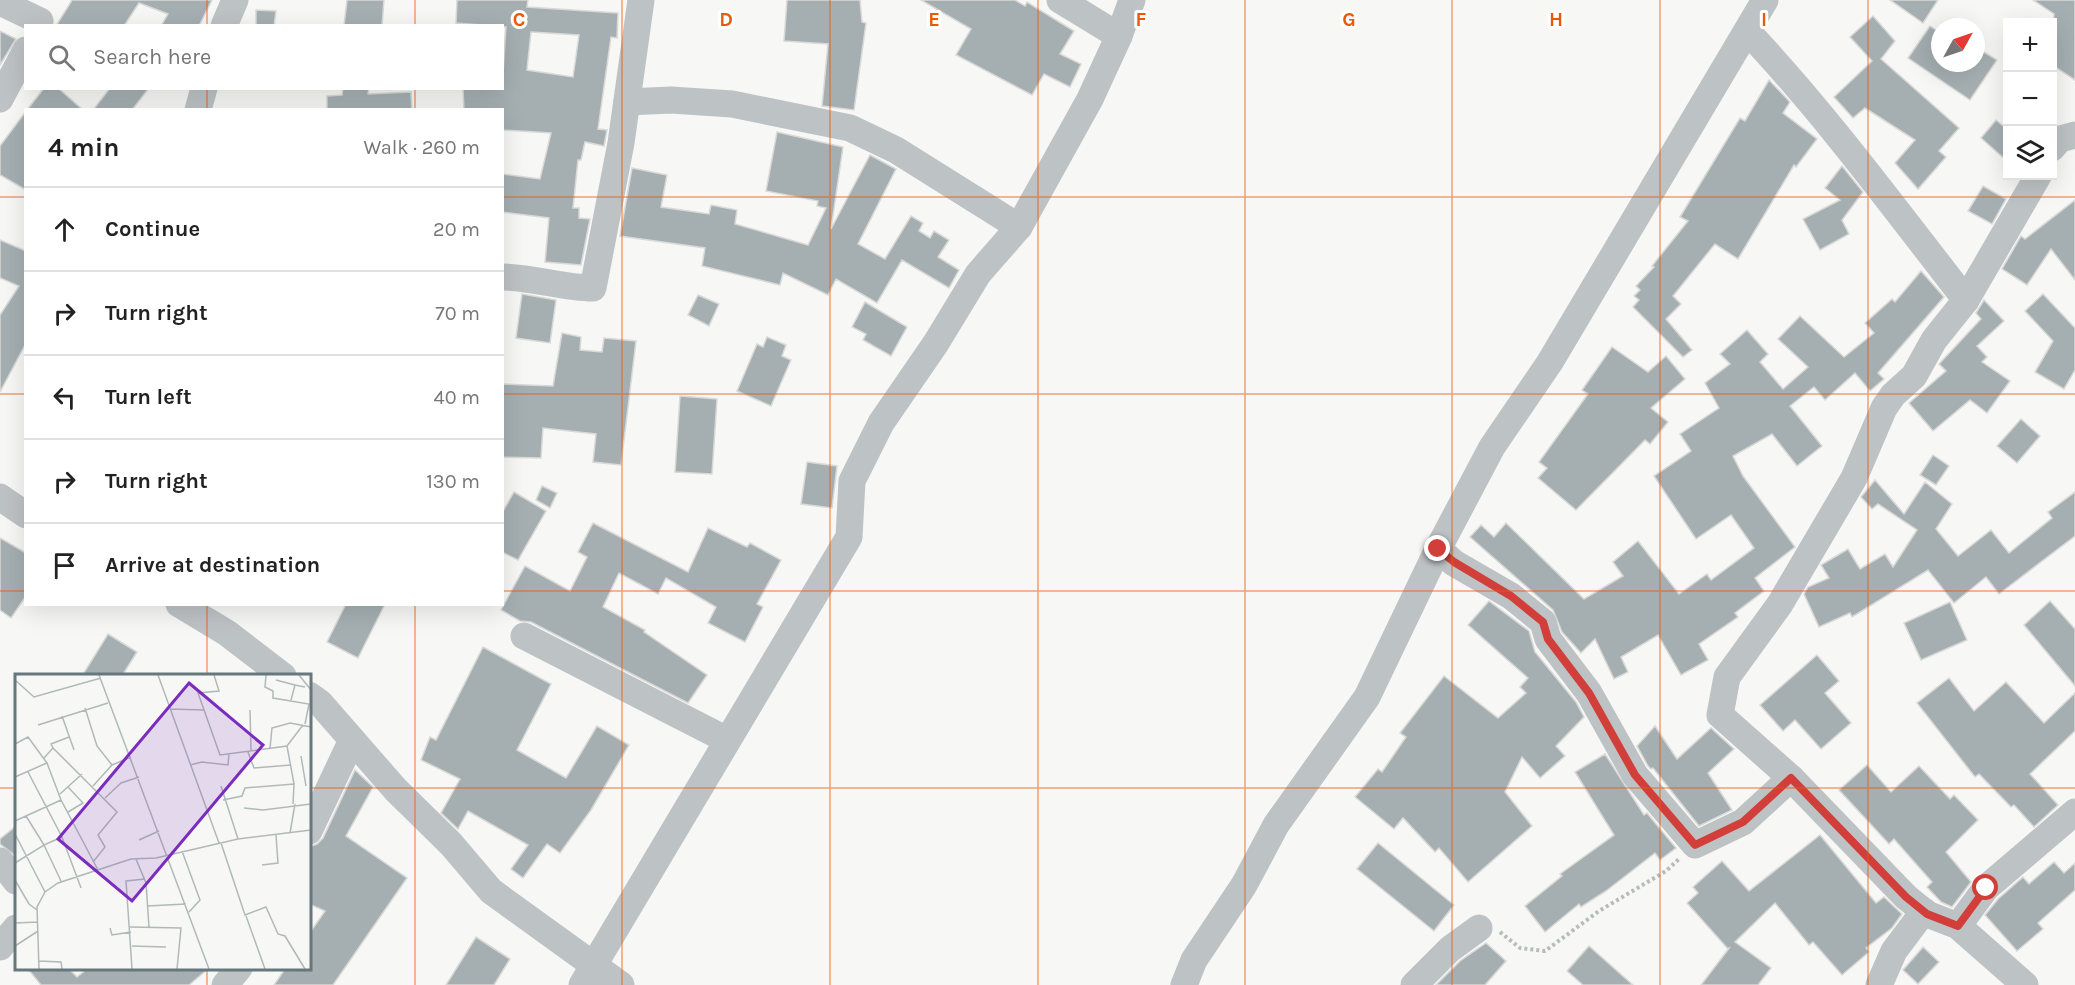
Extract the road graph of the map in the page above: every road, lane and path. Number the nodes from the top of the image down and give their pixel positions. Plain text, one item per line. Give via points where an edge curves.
1 (235, 0) edge
2 (640, 0) edge
3 (1060, 0) edge
4 (1132, 0) edge
5 (1765, 0) edge
6 (0, 2) edge
7 (42, 16) edge
8 (225, 24) edge
9 (1748, 32) junction
10 (1119, 36) junction
11 (24, 54) edge
12 (203, 90) edge
13 (0, 99) edge
14 (627, 102) junction
15 (199, 108) edge
16 (2075, 135) edge
17 (2057, 142) edge
18 (2036, 180) edge
19 (1018, 227) junction
20 (504, 277) edge
21 (1966, 300) junction
22 (0, 497) edge
23 (24, 512) edge
24 (1438, 549) junction
25 (182, 606) edge
26 (524, 636) dead end
27 (280, 674) edge
28 (310, 696) edge
29 (352, 740) junction
30 (727, 740) junction
31 (1791, 778) junction
32 (2075, 812) edge
33 (310, 829) edge
34 (1695, 845) junction
35 (0, 861) edge
36 (15, 880) edge
37 (1924, 911) junction
38 (1958, 926) junction
39 (1479, 928) joint
40 (15, 929) edge
41 (0, 947) edge
42 (238, 970) edge
43 (587, 975) edge
44 (225, 985) edge
45 (621, 985) edge
46 (1184, 985) edge
47 (1414, 985) edge
48 (1879, 985) edge
49 (2025, 985) edge

1 - 8 street
2 - 14 street
3 - 10 street
4 - 10 street
5 - 9 street
6 - 7 street
9 - 21 street via 1782,68
9 - 24 street via 1550,362 1492,447
10 - 19 street via 1068,140
11 - 13 street
12 - 15 street
14 - 19 street via 732,104 850,128 896,150
14 - 20 street via 593,288
16 - 17 street
18 - 21 street
19 - 30 street via 978,274 881,423 852,481 849,537
21 - 31 street via 1934,340 1914,376 1884,408 1854,478 1780,604 1727,677 1720,715
22 - 23 street
24 - 34 street via 1511,596 1543,622 1548,639 1589,693 1635,775
24 - 46 street via 1367,697 1276,825 1244,885 1194,960
25 - 27 street via 227,633
26 - 30 street
28 - 29 street
29 - 33 street
29 - 43 street via 491,891
30 - 43 street
31 - 34 street via 1743,822
31 - 37 street
32 - 38 street via 1986,888
34 - 39 path via 1666,871 1599,911 1545,951 1520,948 1498,930
35 - 36 street
37 - 38 street
37 - 48 street via 1894,951
38 - 49 street
39 - 47 street via 1450,948
40 - 41 street
42 - 44 street
43 - 45 street

